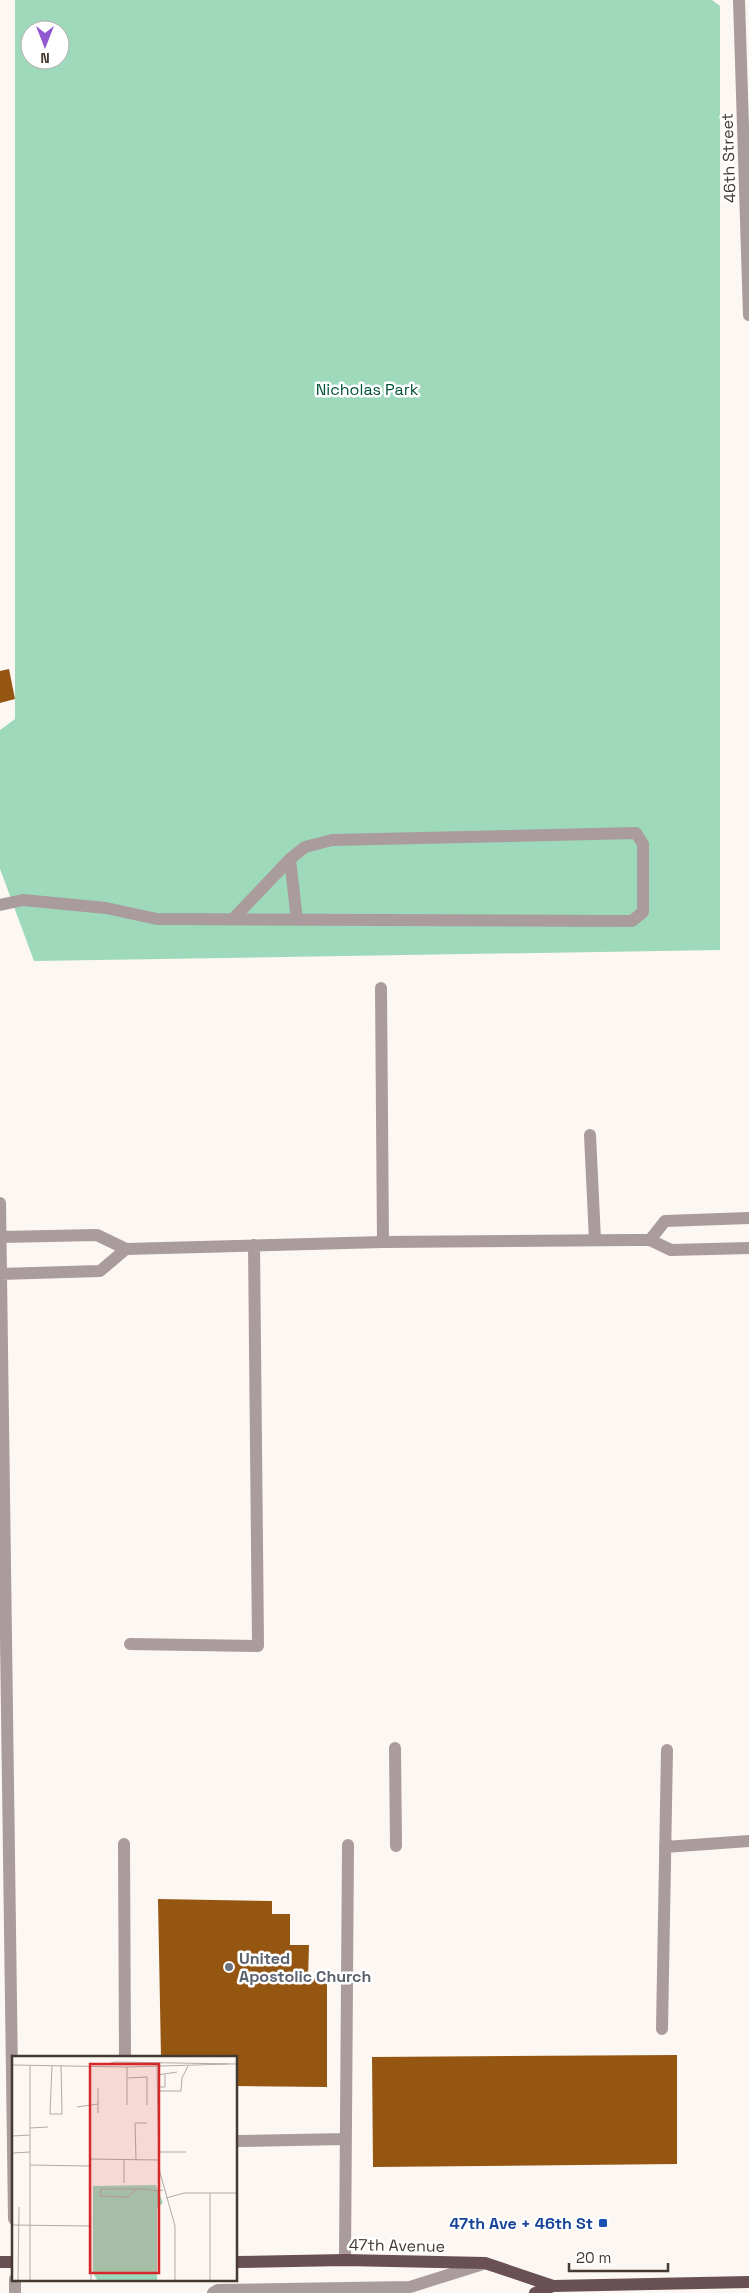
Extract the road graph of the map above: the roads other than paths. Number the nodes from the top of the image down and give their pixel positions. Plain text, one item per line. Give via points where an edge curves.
1 (739, 0) edge
2 (749, 314) edge
3 (290, 859) junction
4 (0, 905) edge
5 (234, 918) junction
6 (297, 920) junction
7 (381, 988) dead end
8 (590, 1135) dead end
9 (0, 1203) edge
10 (749, 1218) edge
11 (1, 1237) edge
12 (595, 1240) junction
13 (650, 1240) junction
14 (383, 1242) junction
15 (254, 1245) junction
16 (749, 1248) edge
17 (126, 1249) junction
18 (0, 1274) edge
19 (1, 1331) edge
20 (3, 1596) edge
21 (130, 1644) dead end
22 (395, 1748) dead end
23 (667, 1750) dead end
24 (749, 1841) edge
25 (4, 1842) edge
26 (124, 1844) dead end
27 (348, 1845) dead end
28 (396, 1846) dead end
29 (666, 1847) junction
30 (5, 1998) edge
31 (662, 2030) dead end
32 (5, 2042) edge
33 (125, 2056) edge
34 (346, 2139) junction
35 (238, 2141) edge
36 (6, 2166) edge
37 (12, 2205) edge
38 (345, 2260) junction
39 (238, 2262) edge
40 (485, 2263) junction
41 (15, 2280) edge
42 (749, 2282) edge
43 (552, 2289) edge
44 (15, 2293) edge
45 (214, 2293) edge
46 (534, 2293) edge

1 - 2 street, 46th Street
3 - 5 street
3 - 6 street
3 - 6 street via 305,847 332,840 636,833 643,844 643,912 632,921
4 - 5 street via 23,900 106,908 158,919
5 - 6 street
7 - 14 street
8 - 12 street
9 - 11 street
10 - 13 street via 665,1221
11 - 17 street via 97,1235
11 - 18 street
12 - 13 street
12 - 14 street
13 - 16 street via 672,1250
14 - 15 street
15 - 17 street
15 - 21 street via 258,1646
17 - 18 street via 100,1272
18 - 19 street
19 - 20 street
20 - 25 street
22 - 28 street
23 - 29 street
24 - 29 street
25 - 30 street
26 - 33 street
27 - 34 street
29 - 31 street
30 - 32 street
32 - 36 street
34 - 35 street
34 - 38 street
36 - 37 street
38 - 39 main road, 47th Avenue
38 - 40 main road, 47th Avenue
40 - 43 main road, 47th Avenue
40 - 45 street via 410,2287 218,2290
41 - 44 street
42 - 43 main road, 47th Avenue
43 - 46 main road, 47th Avenue

